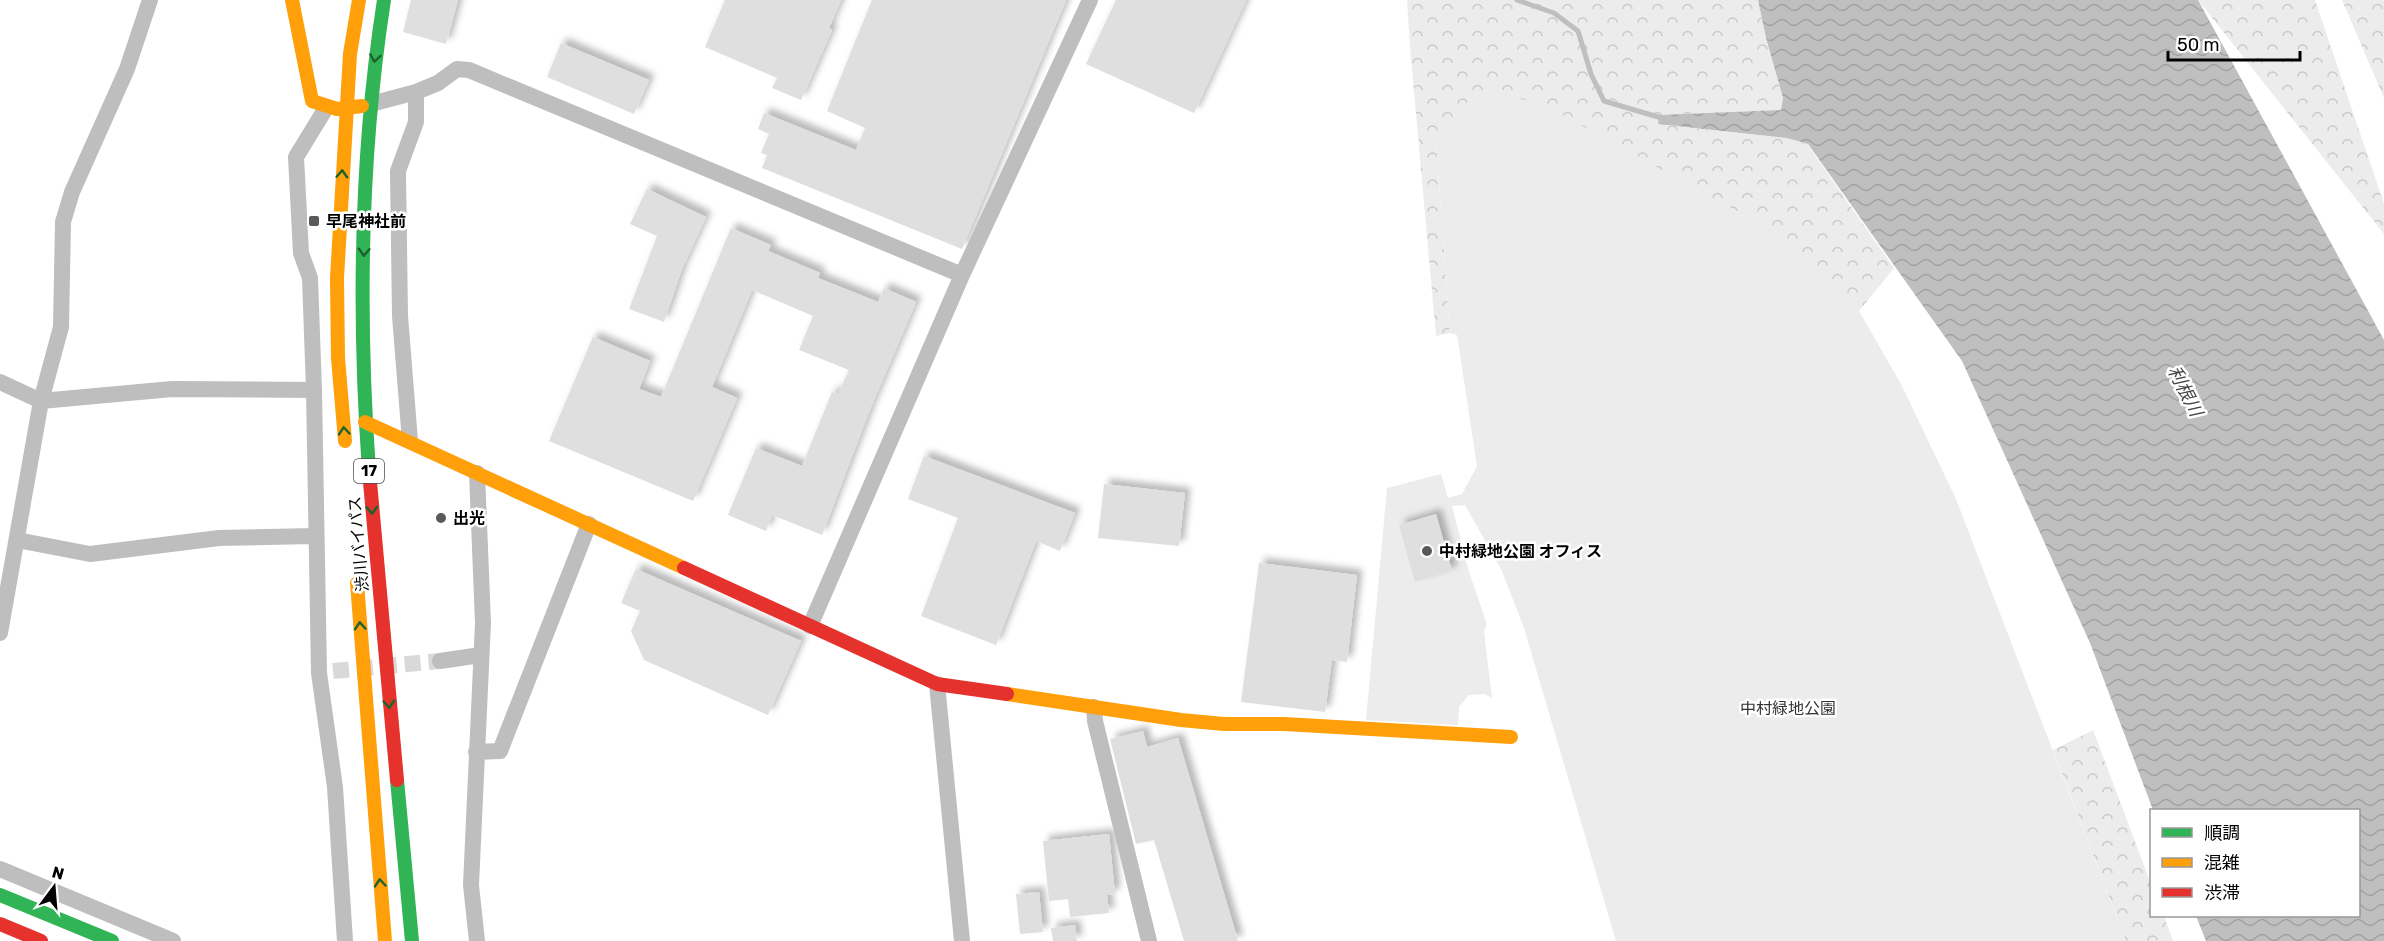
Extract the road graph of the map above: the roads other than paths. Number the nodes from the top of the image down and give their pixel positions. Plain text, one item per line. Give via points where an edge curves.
1 (150, 0) edge
2 (292, 0) edge
3 (359, 0) edge
4 (384, 0) edge
5 (1090, 0) edge
6 (416, 92) junction
7 (370, 104) junction
8 (326, 108) junction
9 (345, 110) junction
10 (962, 274) junction
11 (0, 382) edge
12 (314, 390) junction
13 (41, 401) junction
14 (365, 422) junction
15 (410, 441) junction
16 (346, 452) dead end
17 (477, 473) junction
18 (589, 524) junction
19 (315, 536) junction
20 (17, 540) junction
21 (356, 569) dead end
22 (810, 626) junction
23 (0, 633) edge
24 (481, 655) junction
25 (440, 661) tunnel mouth
26 (937, 684) junction
27 (1094, 707) junction
28 (1511, 737) dead end
29 (476, 752) junction
30 (5, 872) edge
31 (2, 895) edge
32 (0, 924) edge
33 (41, 941) edge
34 (112, 941) edge
35 (173, 941) edge
36 (345, 941) edge
37 (386, 941) edge
38 (412, 941) edge
39 (477, 941) edge
40 (962, 941) edge
41 (1149, 941) edge

1 - 13 street via 127,69 72,192 63,222 61,327
2 - 8 main road via 312,101
3 - 9 main road, 17
4 -> 7 main road, 渋川バイパス / 17
5 - 10 street
6 - 7 street
6 - 10 street via 457,69 469,70
6 - 15 street via 416,122 398,171 400,316
7 - 9 main road
7 -> 14 main road, 渋川バイパス / 17 via 362,284
8 - 9 main road
8 - 12 street via 297,157 300,254 309,279
16 -> 9 main road, 17 via 338,358 337,278
10 - 22 street
11 - 13 street
12 - 13 street via 172,389
12 - 19 street
13 - 20 street
14 - 15 main road
14 -> 38 main road, 渋川バイパス / 17
15 - 17 main road
17 - 18 main road
17 - 24 street
18 - 22 main road
18 - 29 street via 500,751
19 - 20 street via 219,538 90,554
19 - 36 street
20 - 23 street
37 -> 21 main road, 渋川バイパス
22 - 26 main road
24 - 25 street
24 - 29 street
26 - 27 main road
26 - 40 street
27 - 28 main road via 1224,724
27 - 41 street
29 - 39 street via 471,885
30 - 31 main road
30 - 35 street
31 - 34 main road
32 - 33 main road

